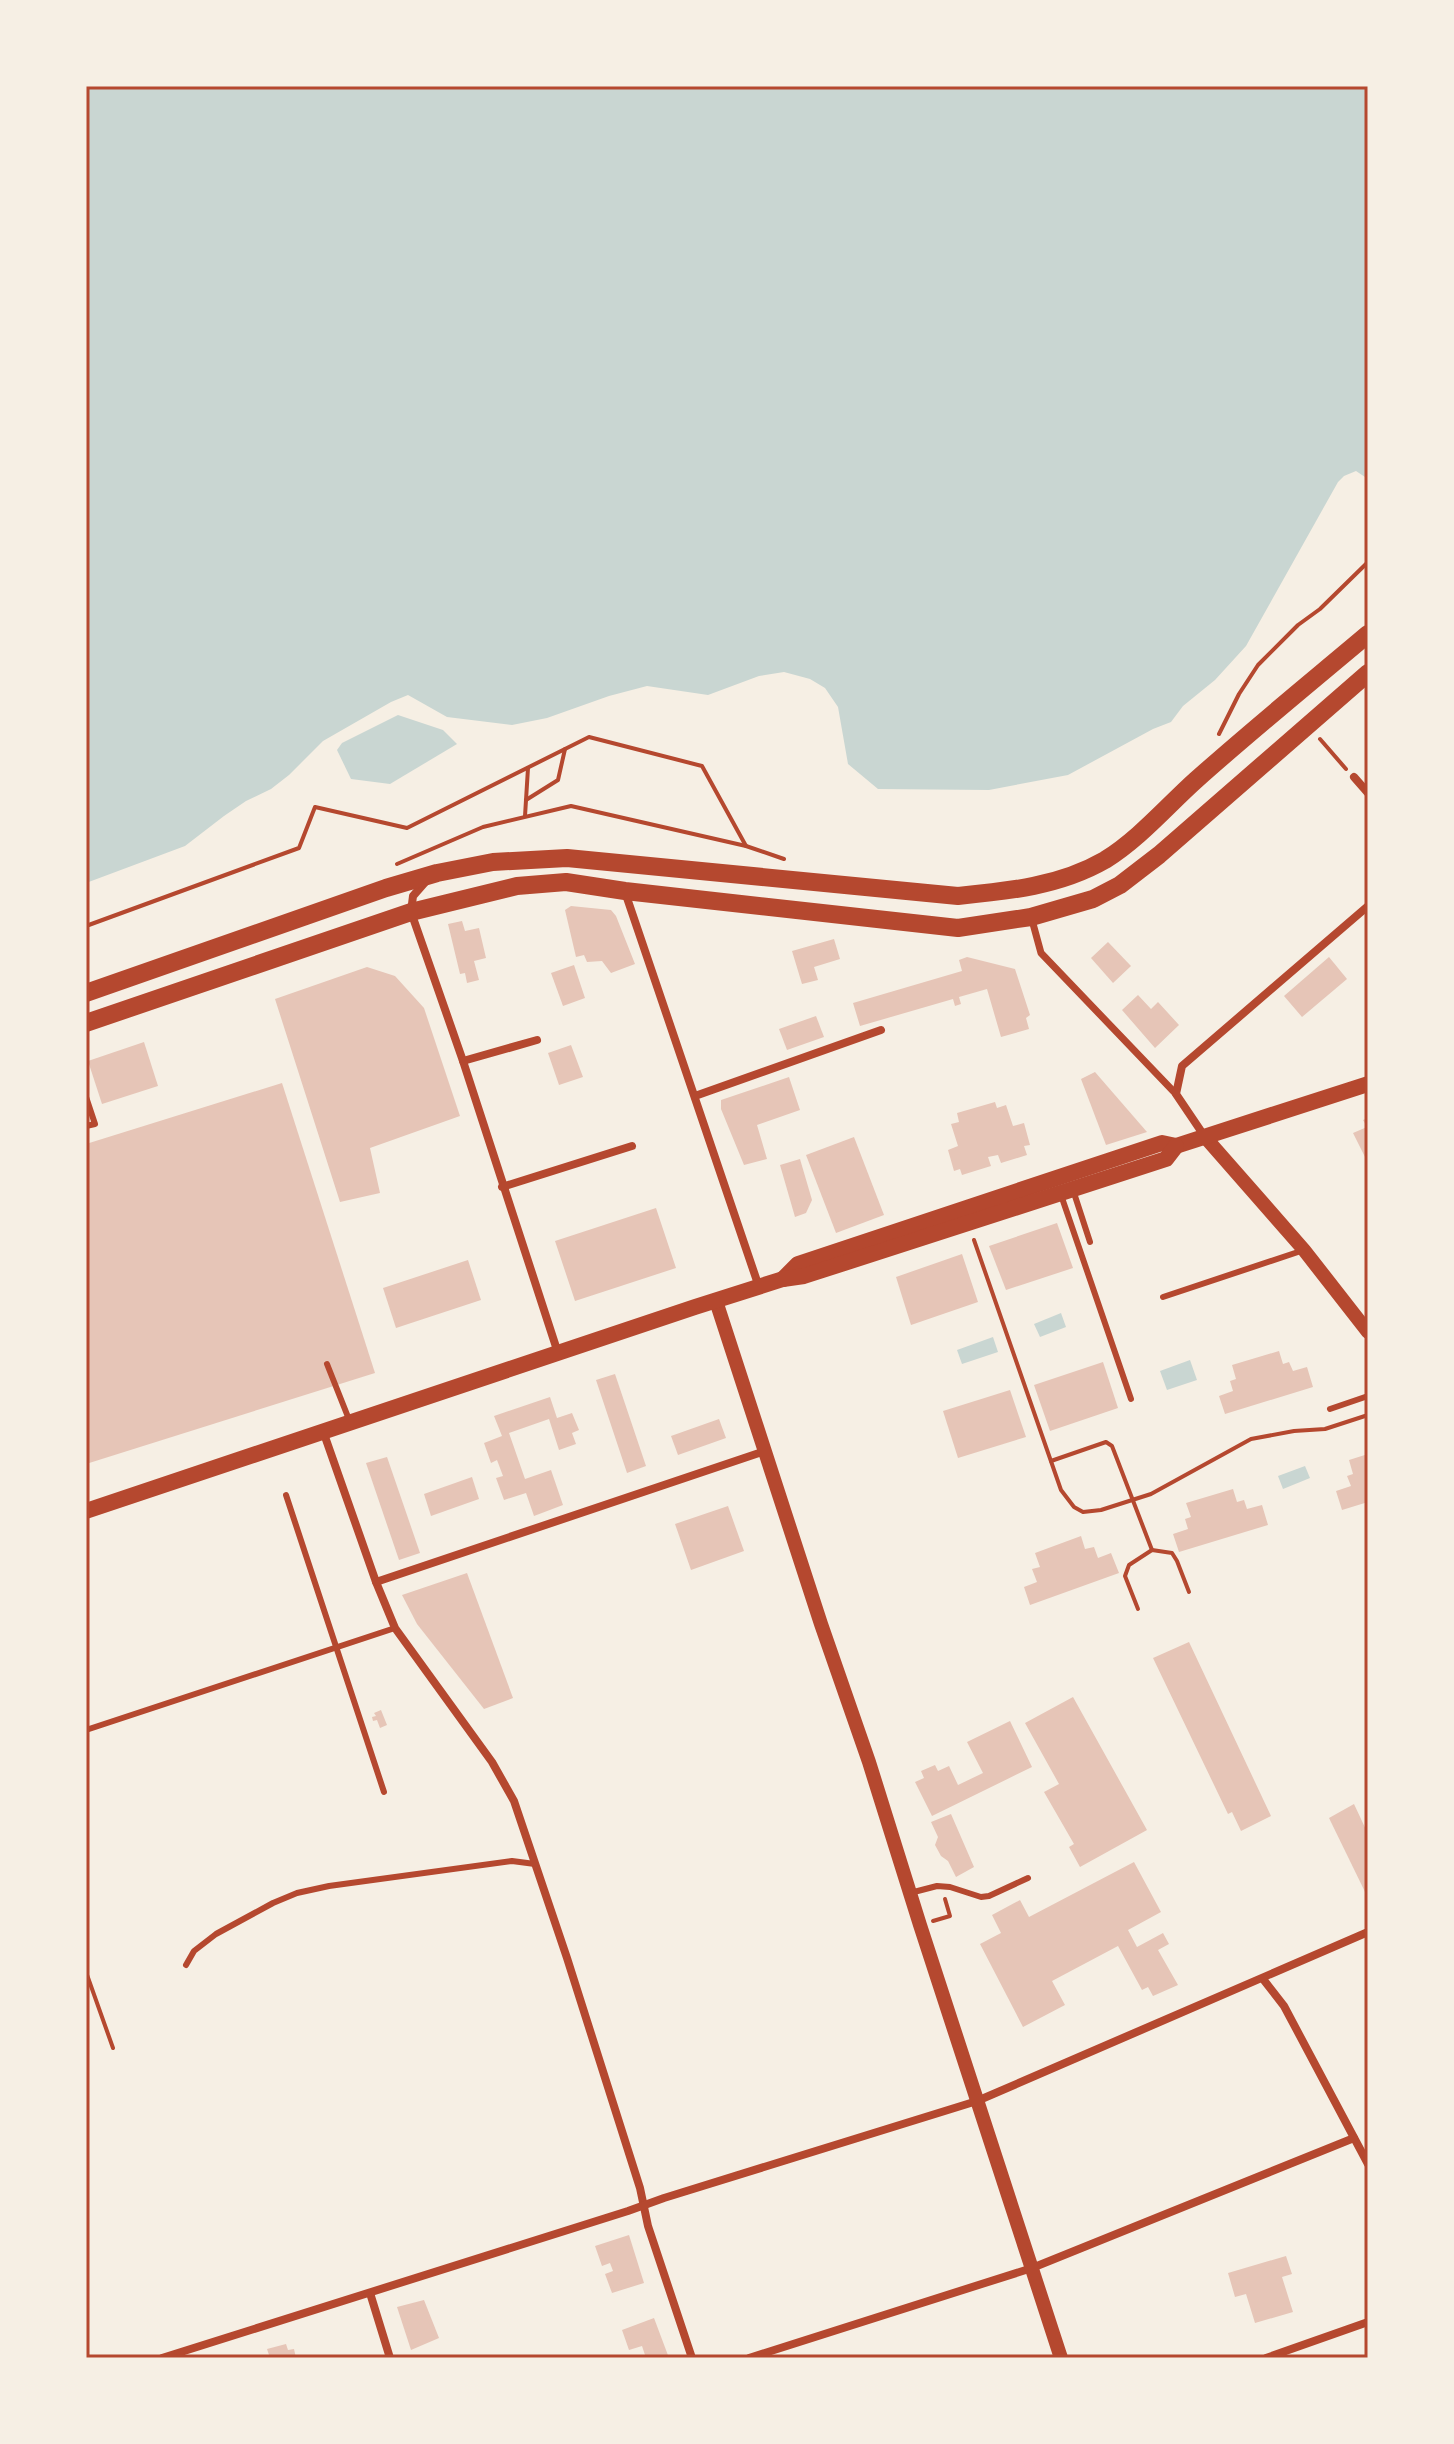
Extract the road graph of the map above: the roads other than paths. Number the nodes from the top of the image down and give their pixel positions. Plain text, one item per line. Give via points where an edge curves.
1 (1368, 634) edge
2 (1368, 673) edge
3 (1354, 777) road end
4 (1368, 793) edge
5 (437, 873) junction
6 (625, 891) junction
7 (1368, 906) edge
8 (411, 912) junction
9 (1031, 917) junction
10 (86, 993) edge
11 (86, 1023) edge
12 (881, 1030) dead end
13 (537, 1040) dead end
14 (463, 1061) junction
15 (1368, 1084) edge
16 (1176, 1094) junction
17 (695, 1096) junction
18 (86, 1097) edge
19 (86, 1126) edge
20 (1205, 1137) junction
21 (632, 1146) dead end
22 (1176, 1146) junction
23 (502, 1187) junction
24 (1066, 1190) junction
25 (1090, 1242) dead end
26 (1304, 1250) junction
27 (783, 1279) junction
28 (759, 1287) junction
29 (1163, 1297) dead end
30 (716, 1301) junction
31 (1368, 1332) edge
32 (558, 1353) junction
33 (327, 1364) dead end
34 (1368, 1396) edge
35 (1131, 1399) dead end
36 (1330, 1409) dead end
37 (350, 1422) junction
38 (323, 1431) junction
39 (765, 1451) junction
40 (286, 1495) dead end
41 (86, 1511) edge
42 (376, 1582) junction
43 (395, 1628) junction
44 (337, 1647) junction
45 (86, 1730) edge
46 (384, 1792) dead end
47 (535, 1864) junction
48 (1028, 1878) dead end
49 (910, 1893) junction
50 (1368, 1932) edge
51 (186, 1965) dead end
52 (1263, 1979) junction
53 (977, 2101) junction
54 (1354, 2138) junction
55 (1368, 2164) edge
56 (645, 2206) junction
57 (1032, 2268) junction
58 (370, 2293) junction
59 (1368, 2322) edge
60 (162, 2358) edge
61 (390, 2358) edge
62 (692, 2358) edge
63 (749, 2358) edge
64 (1061, 2358) edge
65 (1266, 2358) edge

1 - 5 highway via 1105,859 1021,890 958,896 567,858 493,862
2 - 9 highway via 1120,885 1093,899
3 - 4 street
5 - 8 street via 418,889
5 - 10 highway
6 - 8 highway via 566,882 517,886
6 - 9 highway via 958,928
6 - 17 street
7 - 16 street via 1182,1066
8 - 11 highway
8 - 14 street
9 - 16 street via 1041,953
12 - 17 street
13 - 14 street
14 - 23 street
15 - 20 main road
16 - 20 street
17 - 28 street
18 - 19 lane via 95,1124
20 - 22 main road
20 - 26 street
21 - 23 street
22 - 24 main road via 1166,1159
22 - 27 main road via 1162,1143 798,1264
23 - 32 street
24 - 25 lane
24 - 27 main road
24 - 35 lane
26 - 29 lane
26 - 31 street
27 - 28 main road
28 - 30 main road
30 - 32 main road
30 - 39 street
32 - 37 main road
33 - 37 lane
34 - 36 lane
37 - 38 main road
38 - 41 main road
38 - 42 street
39 - 42 street
39 - 49 street
40 - 44 lane
42 - 43 street
43 - 44 lane
43 - 47 street via 492,1762 514,1801
44 - 45 lane
44 - 46 lane
47 - 51 lane via 512,1861 297,1893 216,1934
47 - 56 street
48 - 49 lane via 989,1896 937,1886
49 - 53 street
50 - 52 street
52 - 53 street
52 - 54 street via 1284,2006
53 - 56 street
53 - 57 street
54 - 55 street
54 - 57 street
56 - 58 street
56 - 62 street
57 - 63 street
57 - 64 street
58 - 60 street
58 - 61 street
59 - 65 street

